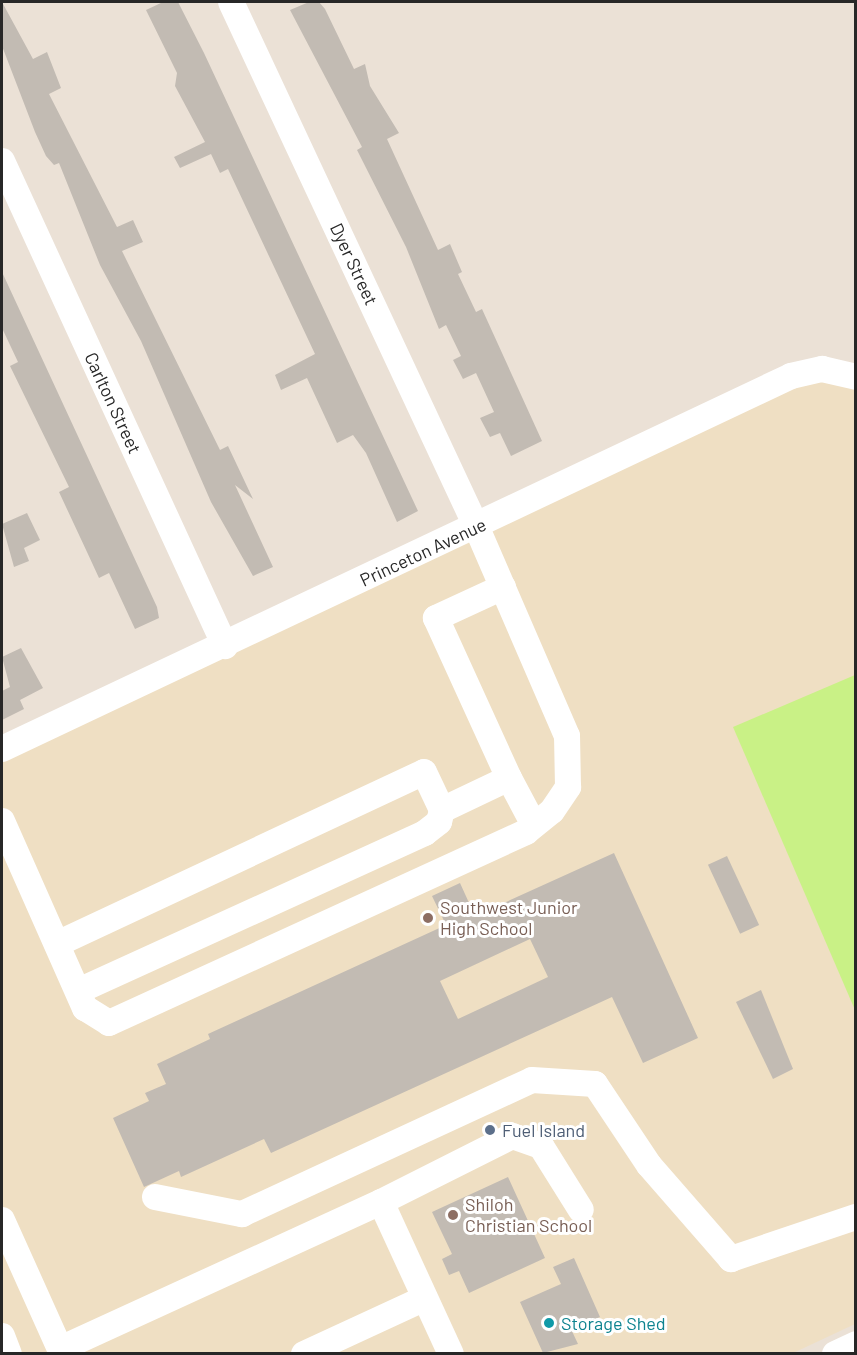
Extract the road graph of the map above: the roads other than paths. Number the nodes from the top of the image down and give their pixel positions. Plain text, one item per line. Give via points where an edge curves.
1 (231, 2) edge
2 (2, 161) edge
3 (852, 374) edge
4 (476, 526) junction
5 (503, 587) junction
6 (225, 646) junction
7 (2, 749) edge
8 (509, 778) junction
9 (442, 810) junction
10 (2, 821) edge
11 (534, 825) junction
12 (57, 944) junction
13 (78, 991) junction
14 (155, 1197) dead end
15 (381, 1202) junction
16 (581, 1210) dead end
17 (855, 1217) edge
18 (2, 1220) edge
19 (425, 1298) junction
20 (2, 1336) edge
21 (855, 1344) edge
22 (61, 1351) edge
23 (9, 1353) edge
24 (304, 1353) edge
25 (451, 1353) edge
26 (835, 1353) edge

1 - 4 street, Dyer Street
2 - 6 street, Carlton Street
3 - 4 street, Princeton Avenue via 822,369 791,376
4 - 5 street, Dyer Street
4 - 6 street, Princeton Avenue
5 - 8 street via 436,618
5 - 11 street, Dyer Street via 567,736 572,762 568,787
6 - 7 street, Princeton Avenue
8 - 9 street
8 - 11 street
9 - 12 street via 424,772
9 - 13 street via 439,822 425,832
10 - 12 street
11 - 13 street via 119,1019 95,1018
12 - 13 street
14 - 17 street via 242,1214 531,1080 595,1084 649,1165 731,1259
15 - 16 street via 512,1136 541,1146
15 - 19 street
15 - 22 street
18 - 22 street
19 - 24 street
19 - 25 street
20 - 23 street
21 - 26 street

